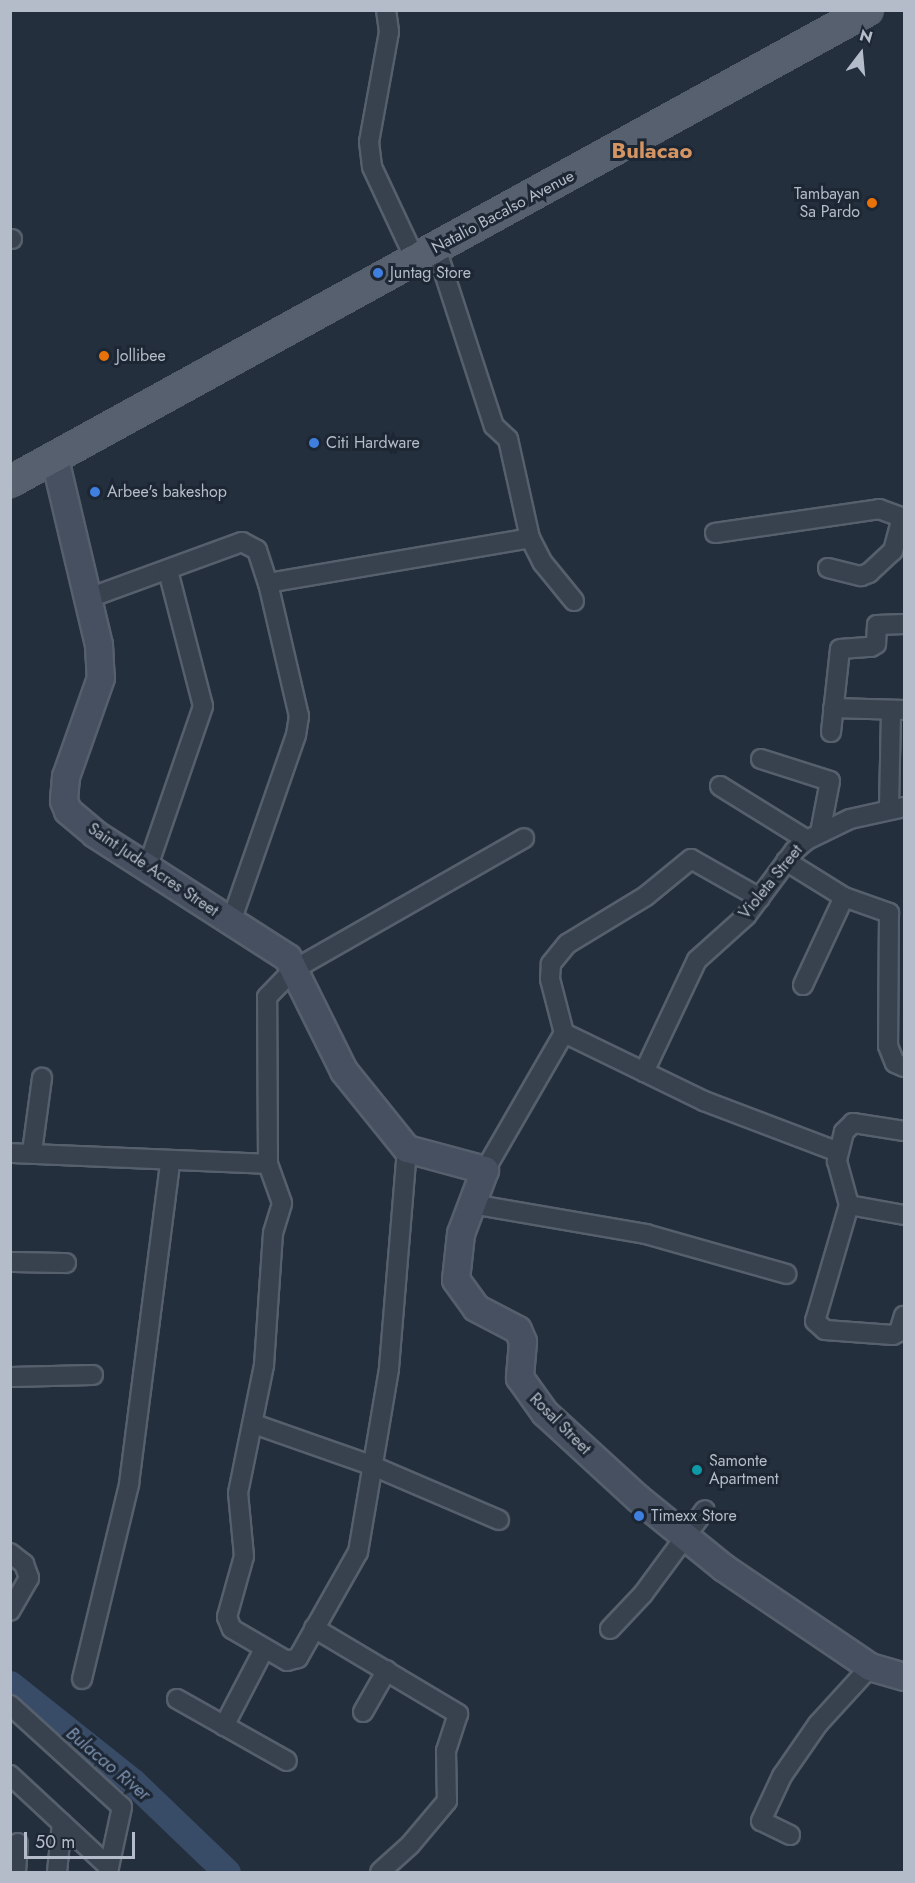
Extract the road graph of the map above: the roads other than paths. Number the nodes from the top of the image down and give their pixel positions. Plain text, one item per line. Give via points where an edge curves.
1 (386, 10) edge
2 (868, 10) edge
3 (426, 253) junction
4 (55, 459) junction
5 (10, 482) edge
6 (903, 518) edge
7 (714, 533) dead end
8 (530, 538) junction
9 (828, 568) dead end
10 (168, 571) junction
11 (268, 583) junction
12 (86, 599) junction
13 (574, 601) dead end
14 (904, 624) edge
15 (833, 708) junction
16 (898, 710) edge
17 (831, 732) dead end
18 (761, 759) dead end
19 (720, 786) dead end
20 (897, 808) edge
21 (814, 836) junction
22 (524, 838) dead end
23 (786, 861) junction
24 (147, 869) junction
25 (844, 897) junction
26 (760, 898) junction
27 (231, 922) junction
28 (293, 970) junction
29 (803, 985) dead end
30 (564, 1034) junction
31 (904, 1067) edge
32 (644, 1072) junction
33 (42, 1078) dead end
34 (904, 1131) edge
35 (407, 1149) junction
36 (32, 1152) junction
37 (838, 1152) junction
38 (10, 1153) edge
39 (170, 1162) junction
40 (268, 1164) junction
41 (485, 1170) junction
42 (471, 1204) junction
43 (849, 1204) junction
44 (904, 1215) edge
45 (10, 1262) edge
46 (66, 1263) dead end
47 (786, 1274) dead end
48 (904, 1316) edge
49 (93, 1375) dead end
50 (10, 1377) edge
51 (254, 1424) junction
52 (373, 1466) junction
53 (705, 1510) dead end
54 (499, 1520) dead end
55 (685, 1538) junction
56 (10, 1553) edge
57 (10, 1611) edge
58 (314, 1628) junction
59 (610, 1629) dead end
60 (264, 1649) junction
61 (870, 1667) junction
62 (387, 1670) junction
63 (904, 1677) edge
64 (82, 1679) dead end
65 (177, 1700) dead end
66 (10, 1704) edge
67 (363, 1712) dead end
68 (224, 1726) junction
69 (287, 1761) dead end
70 (10, 1775) edge
71 (62, 1823) junction
72 (790, 1836) dead end
73 (18, 1843) dead end
74 (109, 1870) edge
75 (16, 1872) edge
76 (57, 1872) edge
77 (380, 1872) edge

1 - 3 street via 389,32 369,142 372,167
2 - 3 main road, Natalio Bacalso Avenue
3 - 4 main road, Natalio Bacalso Avenue
3 - 8 street via 494,426 508,439
4 - 5 main road, Natalio Bacalso Avenue
4 - 12 street, Saint Jude Acres Street
6 - 7 street via 879,509
6 - 9 street via 893,551 869,573 854,575
8 - 11 street
8 - 13 street via 543,562
10 - 11 street via 242,542 257,550
10 - 12 street
10 - 24 street via 203,706
11 - 27 street via 299,716 296,735
12 - 24 street, Saint Jude Acres Street via 99,645 101,678 66,777 63,801 95,834
14 - 15 street via 877,625 874,646 840,649
15 - 16 street
15 - 17 street
16 - 20 street
18 - 21 street via 830,781
19 - 21 street
20 - 21 street, Violeta Street via 850,819
21 - 23 street, Violeta Street
22 - 28 street
23 - 25 street
23 - 26 street, Violeta Street
24 - 27 street, Saint Jude Acres Street
25 - 29 street
25 - 31 street via 889,913 888,1046 895,1063
26 - 30 street via 691,859 646,896 567,944 551,964 550,979
26 - 32 street, Violeta Street via 697,960
27 - 28 street, Saint Jude Acres Street via 277,949 288,958
28 - 35 street, Saint Jude Acres Street via 345,1071
28 - 40 street via 267,997
30 - 32 street
30 - 41 street, Rosal Street
32 - 37 street via 704,1101
33 - 36 street
34 - 37 street via 853,1123 844,1132
35 - 41 street
35 - 52 street via 389,1369
36 - 38 street
36 - 39 street
37 - 43 street via 838,1171
39 - 40 street
39 - 64 street via 129,1484
40 - 51 street via 282,1203 273,1233 264,1365
41 - 42 street, Rosal Street
42 - 47 street via 646,1234
42 - 55 street, Rosal Street via 456,1256 456,1280 462,1294 476,1308 518,1330 523,1342 520,1378 545,1413
43 - 44 street
43 - 48 street via 816,1325 825,1330 893,1335 899,1332
45 - 46 street
49 - 50 street
51 - 52 street
51 - 60 street via 238,1493 244,1556 226,1617 232,1629
52 - 54 street
52 - 58 street via 358,1552
53 - 55 street
55 - 59 street
55 - 61 street, Rosal Street
56 - 57 street via 24,1564 29,1578
58 - 60 street via 293,1661 282,1660
58 - 62 street
60 - 68 street
61 - 63 street, Rosal Street
61 - 72 street via 818,1724 778,1785 761,1821
62 - 67 street
62 - 77 street via 458,1714 446,1751 447,1801 410,1845
65 - 68 street
66 - 74 street via 122,1807
68 - 69 street
70 - 71 street
71 - 74 street
71 - 76 street
73 - 75 street

